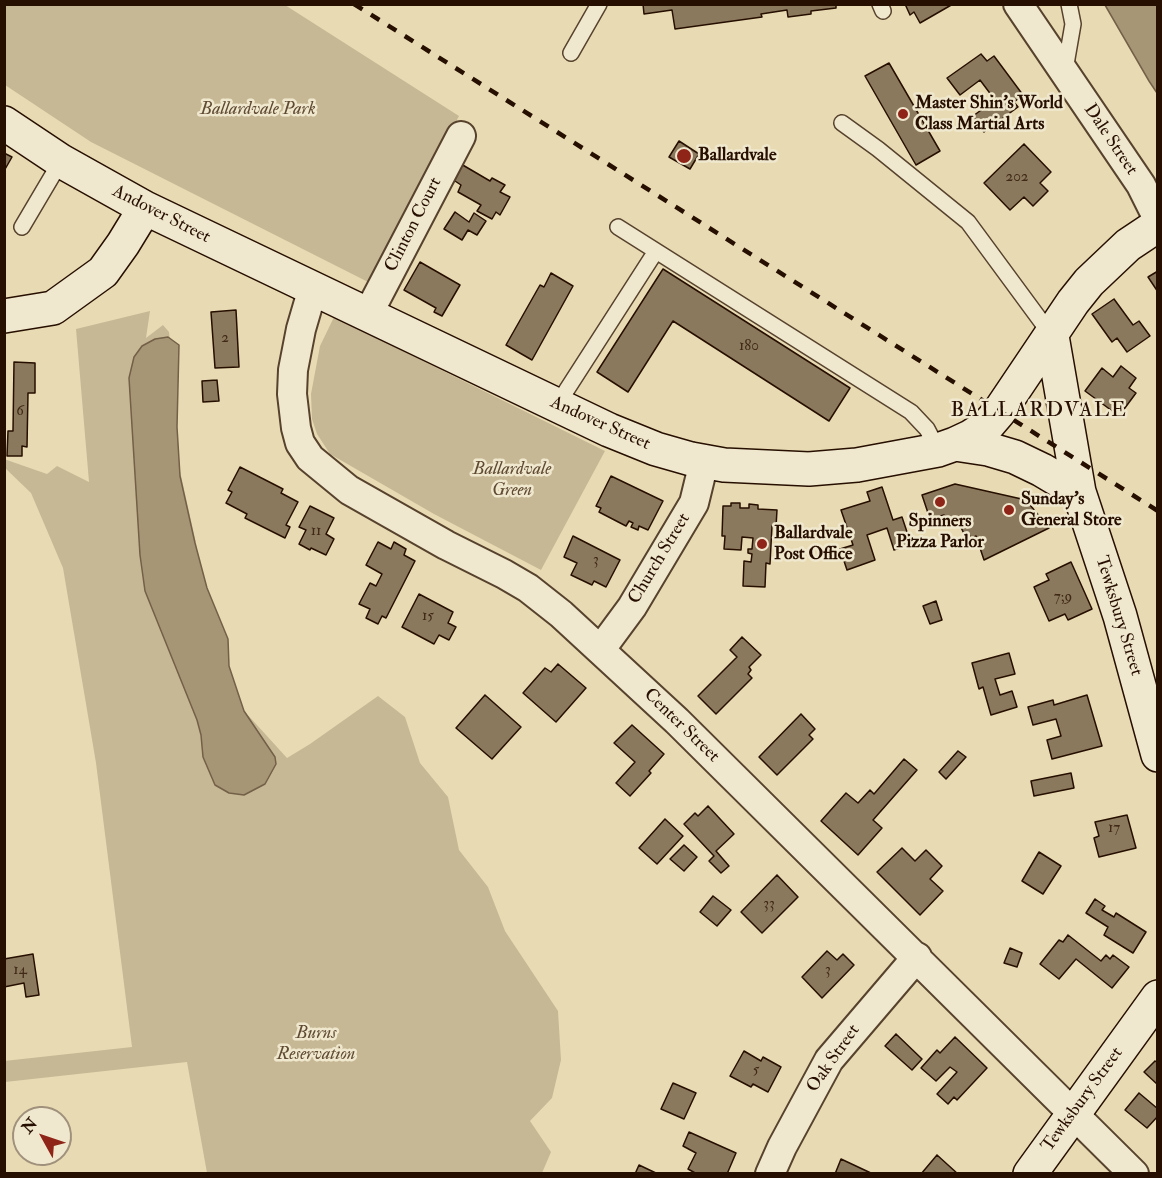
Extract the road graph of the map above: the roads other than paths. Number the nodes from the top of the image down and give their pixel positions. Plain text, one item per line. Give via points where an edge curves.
1 (599, 4) edge
2 (1018, 4) edge
3 (1070, 4) edge
4 (571, 54) dead end
5 (1064, 73) junction
6 (4, 123) edge
7 (842, 123) dead end
8 (460, 136) dead end
9 (61, 161) junction
10 (145, 208) junction
11 (1158, 219) edge
12 (1158, 225) edge
13 (618, 226) dead end
14 (22, 227) dead end
15 (656, 251) junction
16 (313, 288) junction
17 (368, 314) junction
18 (4, 316) edge
19 (1052, 336) junction
20 (557, 405) junction
21 (946, 447) junction
22 (704, 462) junction
23 (1079, 492) junction
24 (601, 649) junction
25 (1158, 755) edge
26 (916, 957) junction
27 (1158, 997) edge
28 (1073, 1113) junction
29 (770, 1173) edge
30 (1030, 1173) edge
31 (1134, 1173) edge

1 - 4 lane
2 - 5 street, Dale Street
3 - 5 lane via 1073,24
5 - 11 street, Dale Street via 1141,185
6 - 9 main road, Andover Street
7 - 19 lane via 968,222
8 - 17 street, Clinton Court
9 - 10 main road, Andover Street
9 - 14 lane
10 - 16 main road, Andover Street
10 - 18 main road via 103,272 52,308
12 - 19 main road, Andover Street via 1101,270 1073,302
13 - 15 lane
15 - 20 lane
15 - 21 lane via 910,412
16 - 17 main road, Andover Street
16 - 24 street, Center Street via 301,329 292,394 300,443 310,458 340,484 380,508 528,588
17 - 20 main road, Andover Street
19 - 21 main road, Andover Street via 992,420 982,430
19 - 23 main road, Tewksbury Street
20 - 22 main road, Andover Street via 634,441
21 - 22 main road, Andover Street via 880,462 809,469
21 - 23 main road via 988,449 1015,457
22 - 24 street, Church Street via 694,503 632,607
23 - 25 main road, Tewksbury Street via 1120,616
24 - 26 street, Center Street
26 - 28 street, Center Street
26 - 29 street, Oak Street via 829,1060
27 - 28 main road, Tewksbury Street
28 - 30 main road, Tewksbury Street
28 - 31 street, Center Street

